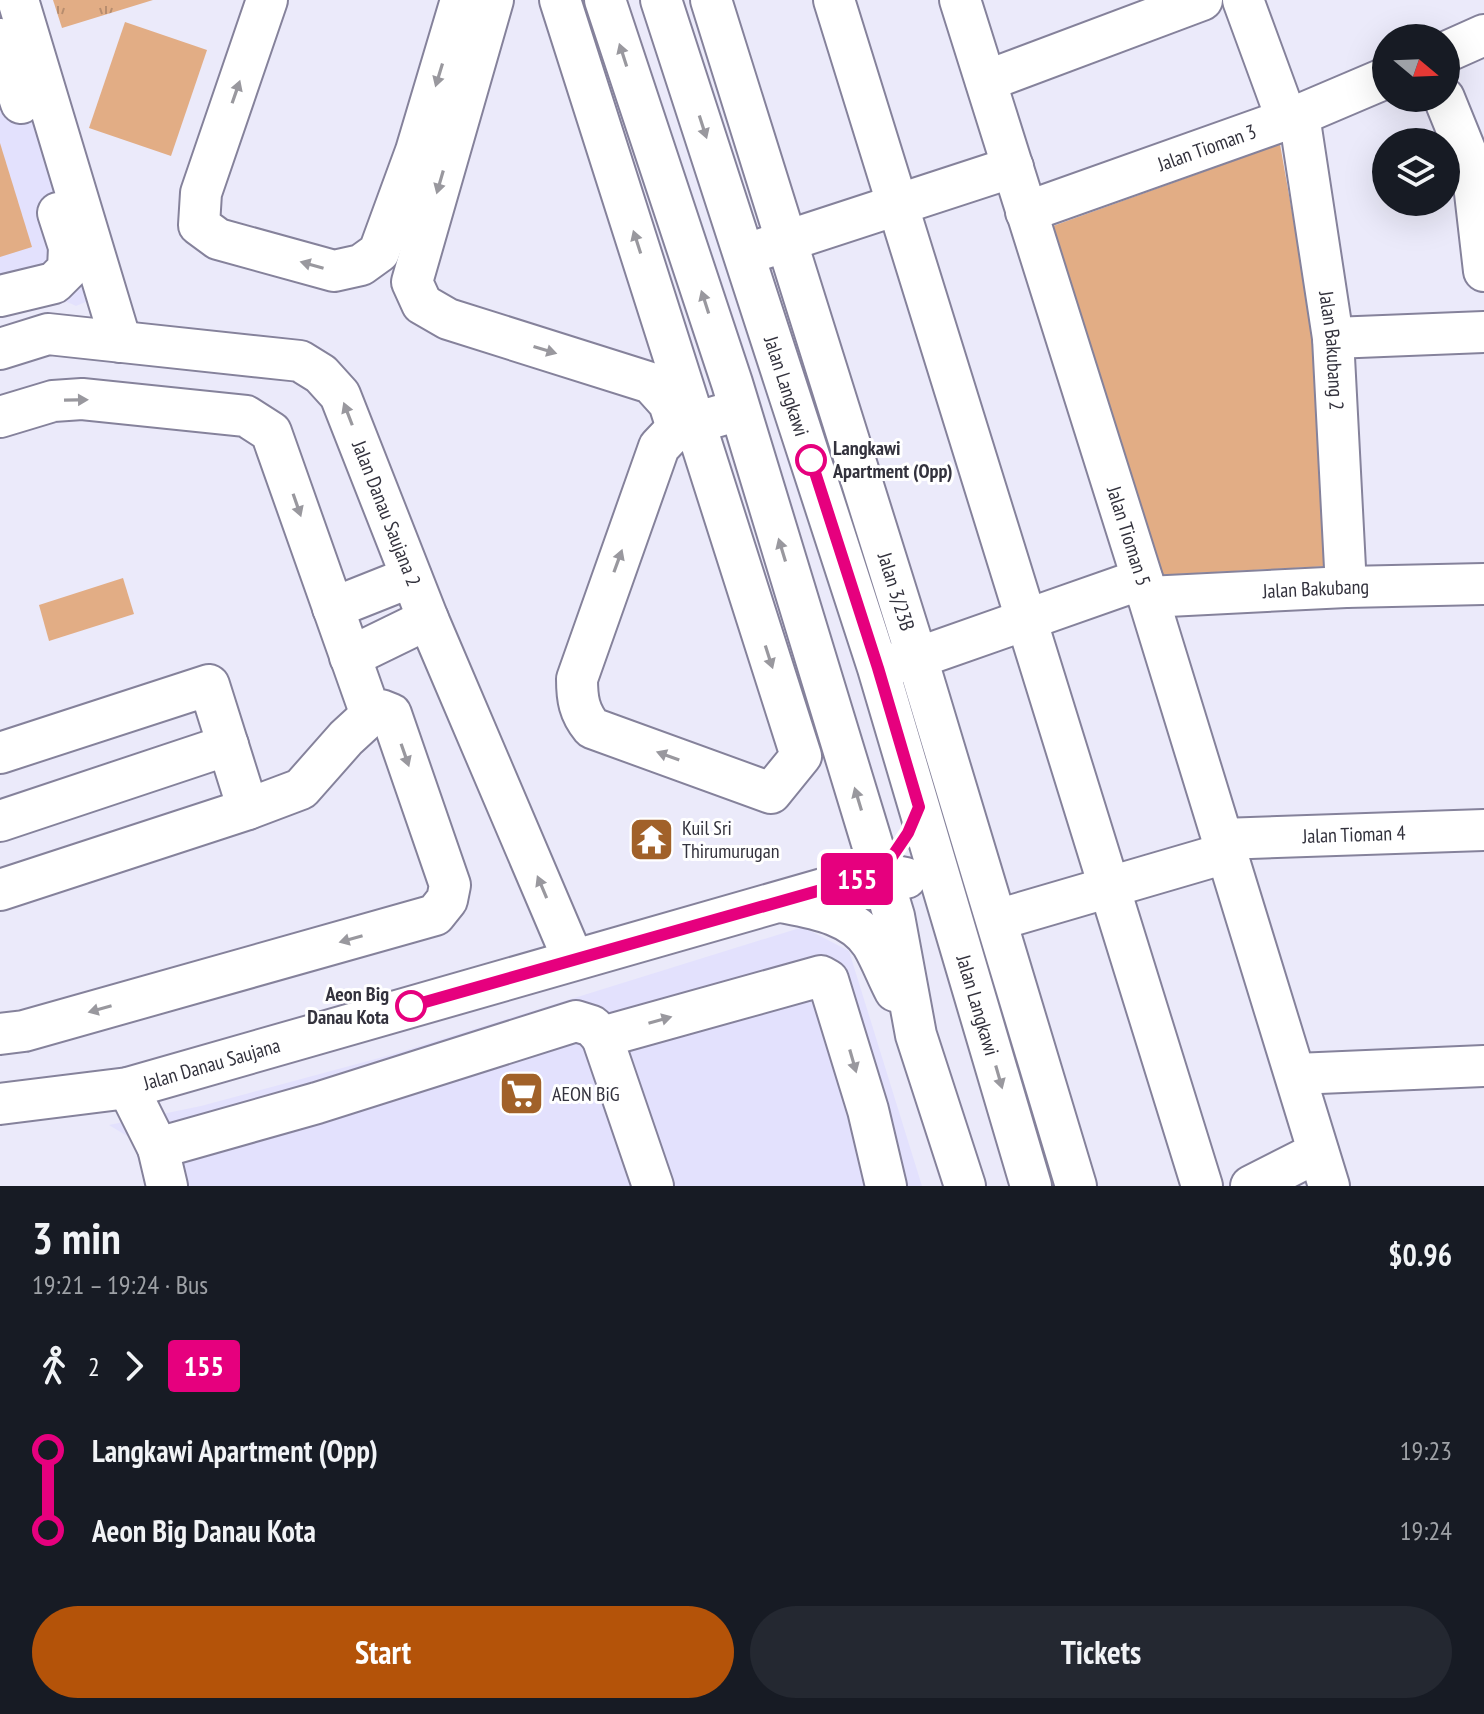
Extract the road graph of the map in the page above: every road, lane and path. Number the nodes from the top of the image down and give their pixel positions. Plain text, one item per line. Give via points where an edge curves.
1 (18, 0) edge
2 (267, 0) edge
3 (461, 0) edge
4 (493, 0) edge
5 (560, 0) edge
6 (605, 0) edge
7 (661, 0) edge
8 (711, 0) edge
9 (834, 0) edge
10 (960, 0) edge
11 (1202, 0) edge
12 (1243, 0) edge
13 (1484, 35) edge
14 (0, 39) edge
15 (1460, 46) edge
16 (986, 81) junction
17 (1372, 84) edge
18 (1450, 112) edge
19 (1293, 118) junction
20 (1013, 167) junction
21 (899, 204) junction
22 (1026, 212) junction
23 (787, 242) junction
24 (744, 253) junction
25 (1484, 271) edge
26 (0, 296) edge
27 (1484, 332) edge
28 (1333, 338) junction
29 (121, 342) junction
30 (0, 349) edge
31 (739, 410) junction
32 (0, 417) edge
33 (686, 425) junction
34 (411, 577) junction
35 (1484, 584) edge
36 (1346, 587) junction
37 (1145, 588) junction
38 (333, 608) junction
39 (428, 619) junction
40 (1027, 620) junction
41 (350, 657) junction
42 (917, 658) junction
43 (878, 668) junction
44 (371, 715) junction
45 (228, 745) junction
46 (0, 753) edge
47 (919, 807) junction
48 (248, 809) junction
49 (0, 821) edge
50 (1484, 830) edge
51 (1224, 846) junction
52 (881, 873) junction
53 (1108, 886) junction
54 (0, 890) edge
55 (945, 899) junction
56 (781, 902) junction
57 (997, 920) junction
58 (573, 959) junction
59 (0, 1034) edge
60 (916, 1035) junction
61 (602, 1037) junction
62 (1484, 1066) edge
63 (1296, 1074) junction
64 (128, 1088) junction
65 (0, 1104) edge
66 (162, 1167) edge
67 (1324, 1169) edge
68 (653, 1186) edge
69 (886, 1186) edge
70 (965, 1186) edge
71 (1031, 1186) edge
72 (1076, 1186) edge
73 (1202, 1186) edge
74 (1251, 1186) edge

1 - 29 street
3 -> 2 street via 379,252 361,265 334,271 218,239 199,225 201,193
4 -> 33 street via 412,282 422,304 448,319 651,383
33 -> 5 street
31 -> 6 street
7 -> 24 street, Jalan Langkawi
8 - 23 street, Jalan 3/23B
9 - 21 street
10 - 16 street, Jalan Tioman 5
11 - 16 street
12 - 19 street, Jalan Bakubang 2
13 - 15 street
14 - 26 street via 69,247 68,269 54,283
16 - 20 street, Jalan Tioman 5
17 - 19 street, Jalan Tioman 3
18 - 25 street via 1472,167
19 - 22 street, Jalan Tioman 3
19 - 28 street, Jalan Bakubang 2
20 - 21 street
20 - 22 street, Jalan Tioman 5
21 - 23 street
21 - 40 street
22 - 37 street, Jalan Tioman 5
23 - 24 street
23 - 42 street, Jalan 3/23B
24 - 43 street, Jalan Langkawi
27 - 28 street
28 - 36 street, Jalan Bakubang 2
29 - 30 street, Jalan Danau Saujana 2 via 48,334
34 -> 29 street, Jalan Danau Saujana 2 via 340,395 321,374 300,361
31 - 33 street
52 -> 31 street
32 -> 38 street via 53,401 82,399 246,416 271,432
33 -> 33 street via 801,756 771,793 592,728 581,715 577,679 659,447
34 - 38 street
34 - 39 street, Jalan Danau Saujana 2
35 - 36 street, Jalan Bakubang
36 - 37 street, Jalan Bakubang
37 - 40 street, Jalan Bakubang
37 - 51 street, Jalan Tioman 5
38 - 41 street
39 - 41 street
58 -> 39 street, Jalan Danau Saujana 2
40 - 42 street, Jalan Bakubang
40 - 53 street
41 - 44 street
42 - 43 street, Jalan Bakubang
42 - 57 street, Jalan 3/23B
43 - 47 street, Jalan Langkawi
44 - 48 street via 301,789
44 -> 59 street via 381,710 391,714 450,885 447,900 435,915
45 - 46 street via 209,685
45 - 48 street
45 - 49 street
47 - 52 street
47 - 55 street, Jalan Langkawi
48 - 54 street
50 - 51 street, Jalan Tioman 4
51 - 53 street, Jalan Tioman 4
51 - 63 street, Jalan Tioman 5
52 - 55 street via 905,878
52 - 56 street, Jalan Danau Saujana
52 - 60 street
53 - 57 street, Jalan Tioman 4
53 - 73 street
55 -> 71 street, Jalan Langkawi
56 - 58 street, Jalan Danau Saujana
56 - 60 street via 842,918 870,942
57 - 72 street, Jalan 3/23B
58 - 64 street, Jalan Danau Saujana
60 - 70 street
61 - 66 street via 592,1026 576,1021 317,1103
61 - 68 street
61 -> 69 street via 821,976 828,980 841,1020
62 - 63 street
63 - 67 street, Jalan Tioman 5
64 - 65 street, Jalan Danau Saujana
64 - 66 street
67 - 74 street

